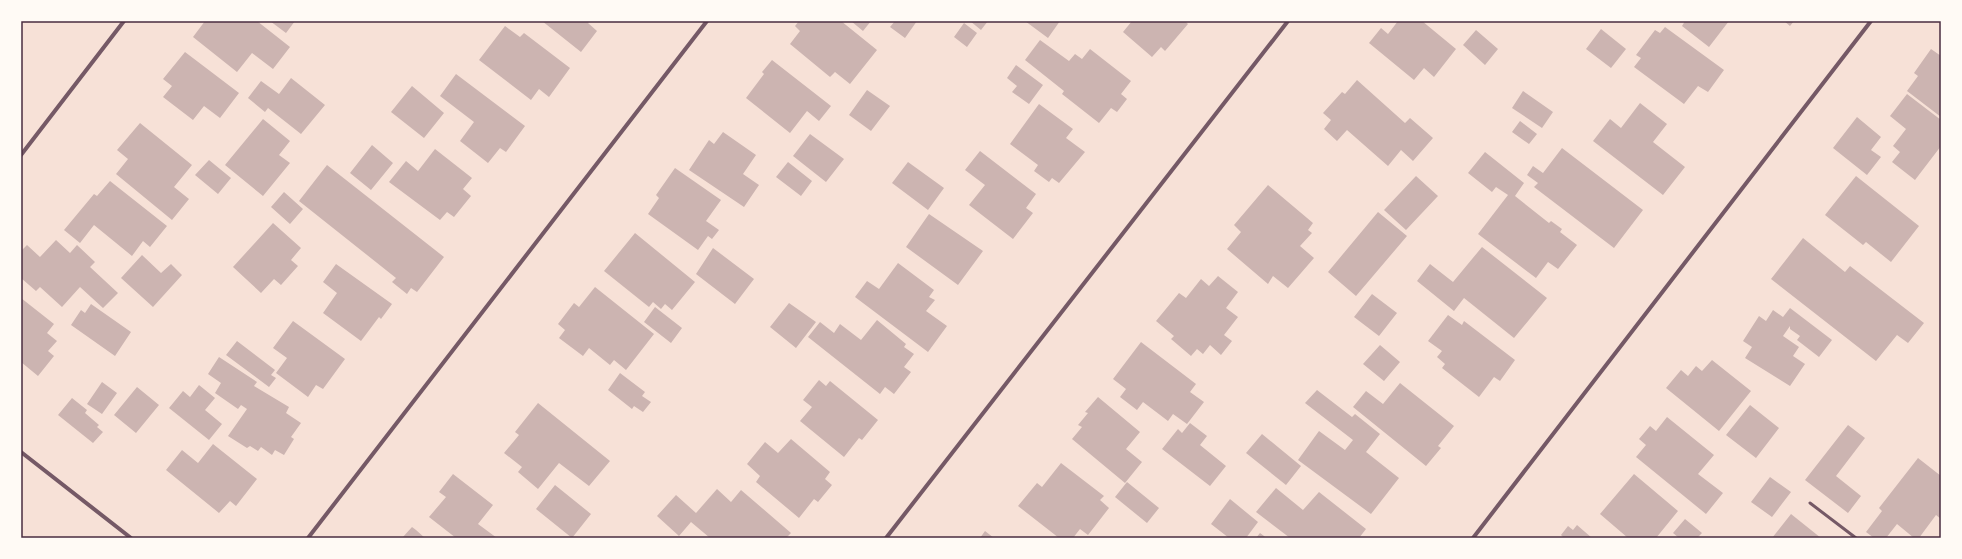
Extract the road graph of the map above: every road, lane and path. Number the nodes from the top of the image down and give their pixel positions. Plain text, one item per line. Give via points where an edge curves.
1 (124, 21) edge
2 (707, 21) edge
3 (1288, 21) edge
4 (1871, 21) edge
5 (21, 155) edge
6 (21, 452) edge
7 (1810, 503) dead end
8 (131, 538) edge
9 (308, 538) edge
10 (886, 538) edge
11 (1473, 538) edge
12 (1856, 538) edge

1 - 5 street
2 - 9 street
3 - 10 street
4 - 11 street
6 - 8 street
7 - 12 lane

